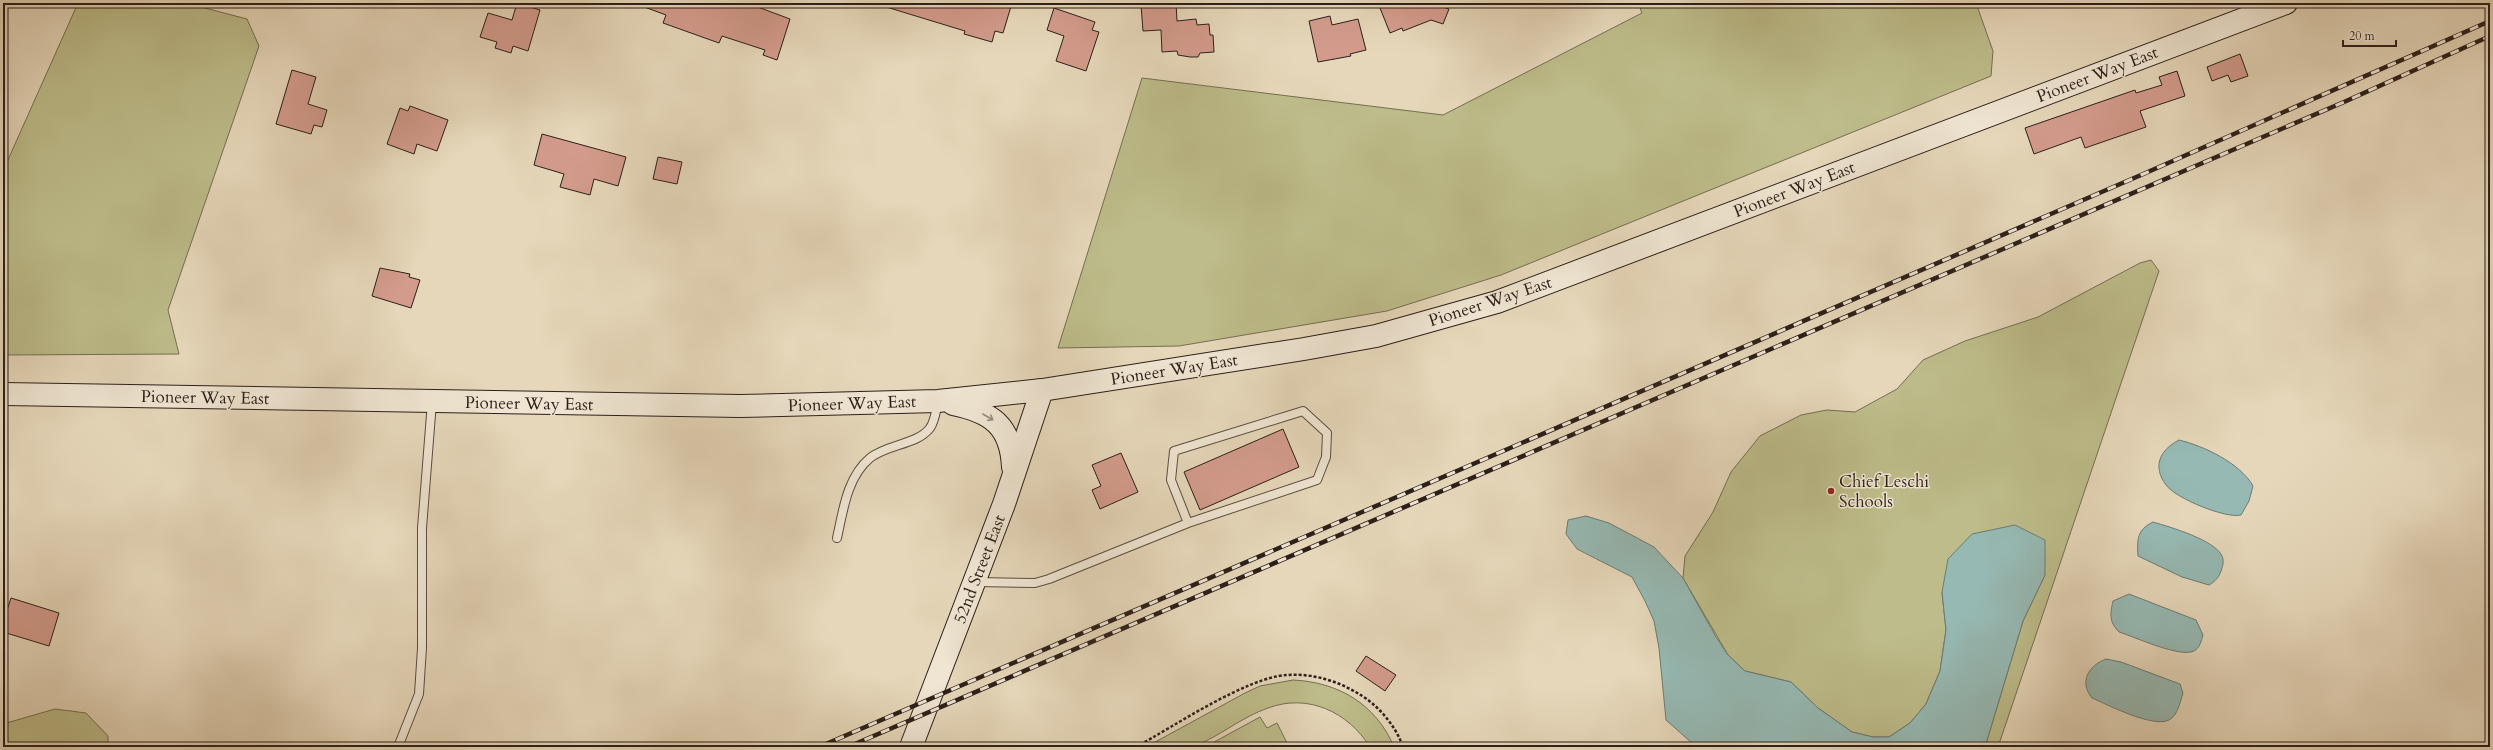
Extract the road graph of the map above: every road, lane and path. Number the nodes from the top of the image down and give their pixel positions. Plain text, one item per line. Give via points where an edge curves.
1 (2286, 3) edge
2 (1042, 390) junction
3 (3, 394) edge
4 (432, 401) junction
5 (938, 401) junction
6 (1014, 472) junction
7 (1188, 523) junction
8 (837, 538) dead end
9 (974, 582) junction
10 (398, 747) edge
11 (911, 747) edge
12 (1136, 747) edge
13 (1403, 747) edge

1 - 2 main road, Pioneer Way East via 1497,302 1376,336
2 - 5 main road, Pioneer Way East
2 - 6 main road, 52nd Street East
3 - 4 main road, Pioneer Way East
4 - 5 main road, Pioneer Way East via 740,406
4 - 10 lane via 422,528 422,648 419,694
5 -> 6 main road via 964,406 997,423 1010,440
5 - 8 lane via 930,427 922,436 885,448 869,458 854,478 846,498
6 - 9 main road, 52nd Street East
7 - 7 lane via 1317,480 1326,457 1327,433 1303,411 1174,451 1171,480
7 - 9 lane via 1049,579 1035,582
9 - 11 main road, 52nd Street East
12 - 13 path via 1255,682 1286,675 1323,678 1353,690 1372,702 1390,723

